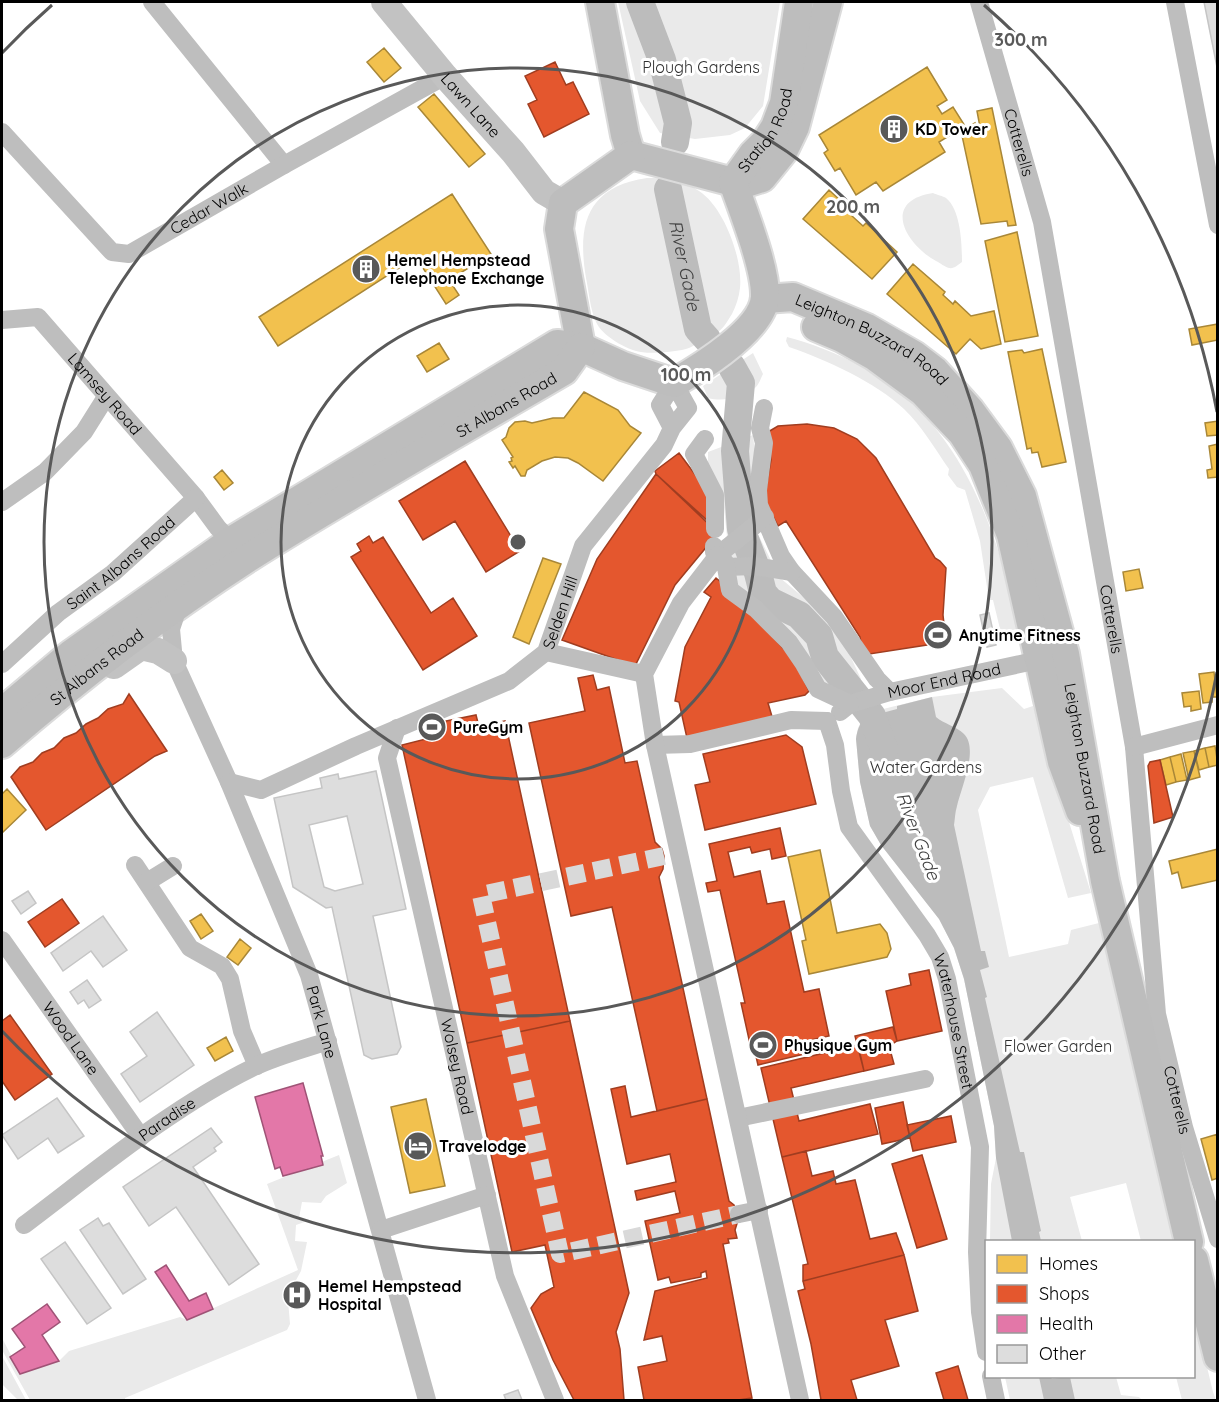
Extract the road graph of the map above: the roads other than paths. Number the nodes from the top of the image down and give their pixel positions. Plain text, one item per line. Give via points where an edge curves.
1 (152, 2) edge
2 (384, 2) edge
3 (600, 2) edge
4 (799, 2) edge
5 (828, 2) edge
6 (979, 2) edge
7 (1174, 2) edge
8 (445, 76) junction
9 (2, 132) edge
10 (631, 155) junction
11 (284, 165) junction
12 (733, 182) junction
13 (563, 203) junction
14 (1218, 225) edge
15 (765, 299) junction
16 (2, 320) edge
17 (581, 347) junction
18 (674, 383) junction
19 (106, 397) junction
20 (764, 408) dead end
21 (705, 439) dead end
22 (394, 471) junction
23 (196, 498) junction
24 (2, 502) edge
25 (765, 517) junction
26 (231, 541) junction
27 (719, 547) junction
28 (792, 572) junction
29 (210, 584) junction
30 (179, 605) junction
31 (546, 652) junction
32 (1053, 657) junction
33 (174, 661) junction
34 (2, 664) edge
35 (644, 674) junction
36 (890, 692) junction
37 (62, 693) junction
38 (850, 704) junction
39 (2, 712) edge
40 (827, 722) junction
41 (1218, 725) edge
42 (397, 728) junction
43 (2, 744) edge
44 (655, 745) junction
45 (356, 746) junction
46 (1134, 747) junction
47 (387, 758) junction
48 (229, 782) junction
49 (261, 790) junction
50 (246, 820) junction
51 (135, 865) dead end
52 (173, 866) dead end
53 (147, 882) junction
54 (2, 940) edge
55 (328, 1041) junction
56 (257, 1066) junction
57 (925, 1079) dead end
58 (738, 1119) junction
59 (141, 1137) junction
60 (487, 1195) junction
61 (759, 1210) junction
62 (739, 1214) tunnel mouth
63 (24, 1225) dead end
64 (381, 1230) junction
65 (1218, 1239) edge
66 (1189, 1240) edge
67 (1195, 1264) edge
68 (985, 1341) edge
69 (1218, 1357) edge
70 (991, 1378) edge
71 (427, 1401) edge
72 (555, 1401) edge
73 (800, 1401) edge
74 (996, 1401) edge

1 - 11 street
2 - 8 street, Lawn Lane
3 - 10 main road
4 - 12 main road, Station Road via 784,103 766,141
5 - 12 main road, Station Road via 795,127 783,152 762,178
6 - 46 street, Cotterells via 1042,222
7 - 14 street
8 - 11 street, Cedar Walk
8 - 13 street, Lawn Lane via 544,192
9 - 11 street, Cedar Walk via 112,252 129,254
10 - 12 main road
10 - 13 main road
12 - 15 main road via 753,241
13 - 17 main road via 559,229
15 - 18 main road via 757,317 734,343
15 - 32 main road, Leighton Buzzard Road via 793,297 867,328 935,371 970,410 998,448 1022,496
16 - 19 street, Lamsey Road via 38,317
17 - 18 main road
17 - 22 main road, St Albans Road via 564,371
17 - 26 main road, St Albans Road via 557,344
18 - 31 street, Selden Hill via 688,408 664,445 584,546
19 - 23 street, Lamsey Road
19 - 24 street via 84,432 61,456
20 - 25 street via 759,505
21 - 27 street via 694,454 715,495
22 - 26 main road via 353,481 254,538
22 - 29 main road, St Albans Road
23 - 26 street
23 - 34 street, Saint Albans Road via 113,573 58,613
25 - 27 street
25 - 28 street
26 - 29 main road via 236,550
26 - 39 main road, St Albans Road via 71,654
27 - 28 street via 754,566
27 - 35 street via 681,603
27 - 38 street via 730,590 789,642 818,689
28 - 36 street via 834,617
29 - 30 main road, St Albans Road
30 - 33 street, Park Lane via 171,629
30 - 37 main road, St Albans Road
31 - 35 street
31 - 42 street, Selden Hill via 509,681
32 - 36 street, Moor End Road
32 - 66 main road, Leighton Buzzard Road
33 - 37 street via 141,647 98,678
33 - 48 street, Park Lane
35 - 44 street
36 - 38 street, Moor End Road
37 - 43 main road, St Albans Road
38 - 40 street, Moor End Road
40 - 44 street via 791,720 690,744
40 - 68 street, Waterhouse Street via 835,745 849,827 927,935 947,979 980,1147 977,1252
41 - 46 street
42 - 45 street, Selden Hill
42 - 47 street
44 - 58 street via 671,854
45 - 47 street
45 - 49 street, Selden Hill
46 - 65 street, Cotterells via 1157,1014 1184,1127
47 - 60 street, Wolsey Road
48 - 49 street
48 - 50 street, Park Lane
49 - 50 street
50 - 55 street, Park Lane via 309,975
51 - 53 street
52 - 53 street
53 - 56 street via 190,948 222,966 230,979 242,1031
54 - 59 street, Wood Lane
55 - 56 street, Paradise
55 - 64 street, Park Lane
56 - 59 street, Paradise
57 - 58 street
58 - 61 street
59 - 63 street, Paradise
60 - 64 street
60 - 72 street, Wolsey Road via 505,1276
61 - 62 street
61 - 73 street
64 - 71 street, Park Lane
67 - 69 main road
70 - 74 street

